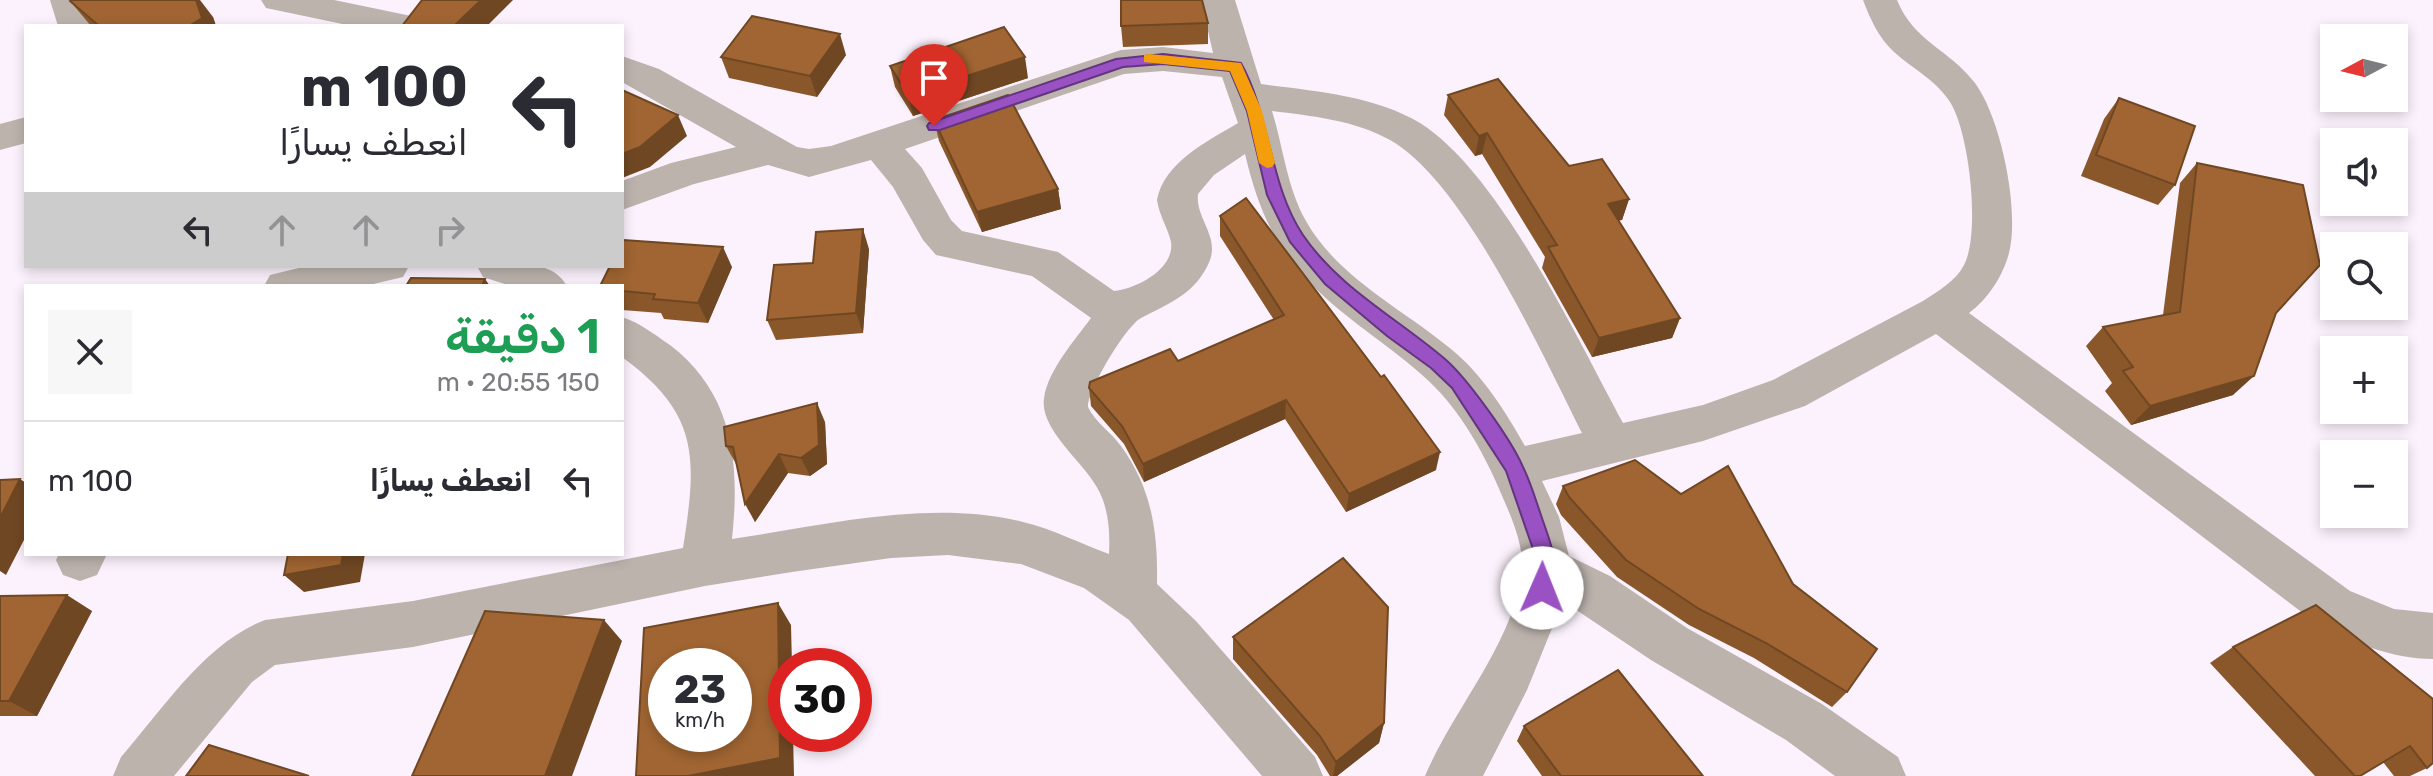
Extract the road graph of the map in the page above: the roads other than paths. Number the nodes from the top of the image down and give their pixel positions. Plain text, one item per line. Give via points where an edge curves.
1 (67, 0) edge
2 (278, 0) edge
3 (1218, 0) edge
4 (1880, 0) edge
5 (75, 24) edge
6 (399, 24) edge
7 (624, 69) edge
8 (1247, 97) junction
9 (24, 131) edge
10 (0, 137) edge
11 (880, 145) junction
12 (772, 151) junction
13 (624, 195) edge
14 (378, 268) edge
15 (508, 268) edge
16 (295, 284) edge
17 (542, 284) edge
18 (1122, 309) junction
19 (1938, 313) junction
20 (624, 336) edge
21 (1611, 444) junction
22 (1514, 468) junction
23 (705, 565) junction
24 (1547, 569) junction
25 (1132, 594) junction
26 (2433, 636) edge
27 (1462, 772) edge
28 (140, 776) edge
29 (1296, 776) edge
30 (1879, 776) edge

1 - 5 street
2 - 6 street
3 - 8 street
4 - 19 street via 1893,33 1962,91 1984,141 1994,227 1991,251 1962,298
7 - 12 street
8 - 11 street via 1163,59 1121,62
8 - 18 street via 1213,157 1185,181 1177,197 1191,242 1190,262 1145,300
8 - 21 street via 1371,117 1409,133 1442,161 1500,246
8 - 22 street via 1275,195 1296,238 1331,280 1458,383
9 - 10 street
11 - 12 street via 809,163
11 - 18 street via 950,244 1044,263 1104,306
12 - 13 street
14 - 16 street
15 - 17 street
18 - 25 street via 1073,379 1066,405 1070,419 1100,452 1127,502 1133,530
19 - 21 street via 1789,393 1703,423
19 - 26 street via 2333,607 2393,631
20 - 23 street via 682,382 710,436
21 - 22 street
22 - 24 street
23 - 25 street via 891,537 948,534 1023,543 1055,553
23 - 28 street via 399,626 263,644 234,665
24 - 27 street via 1521,646
24 - 30 street via 1804,722
25 - 29 street via 1178,637

